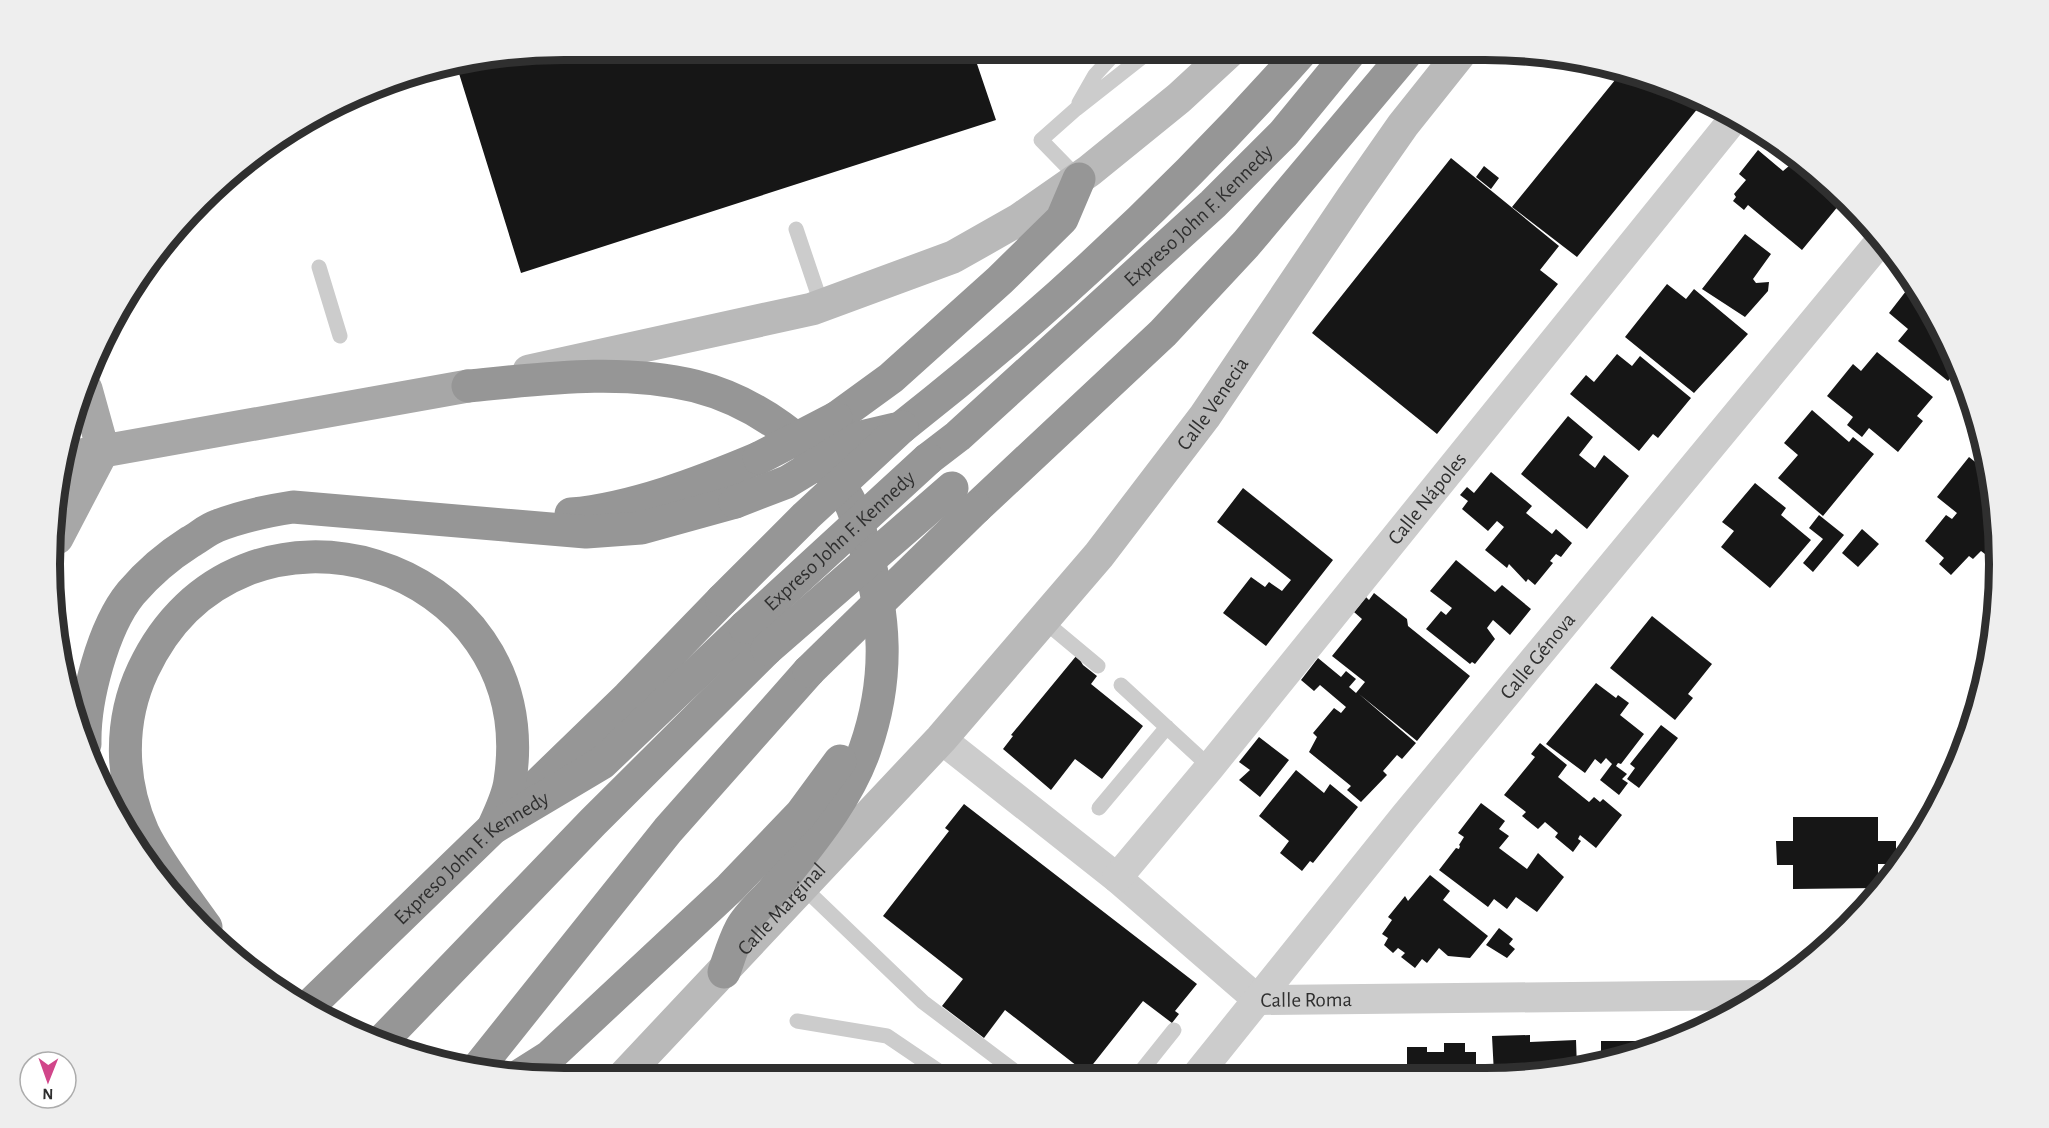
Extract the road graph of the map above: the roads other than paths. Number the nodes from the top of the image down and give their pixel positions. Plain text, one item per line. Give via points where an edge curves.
1 (1109, 60) edge
2 (1138, 60) edge
3 (1220, 60) edge
4 (1294, 60) edge
5 (1344, 60) edge
6 (1402, 60) edge
7 (1455, 60) edge
8 (1076, 109) junction
9 (1730, 124) edge
10 (1079, 178) junction
11 (796, 229) dead end
12 (1876, 246) edge
13 (319, 267) dead end
14 (822, 306) junction
15 (340, 336) dead end
16 (468, 386) junction
17 (89, 398) edge
18 (902, 427) junction
19 (104, 450) junction
20 (72, 456) edge
21 (964, 498) junction
22 (468, 524) junction
23 (61, 530) edge
24 (1044, 621) junction
25 (756, 638) junction
26 (1098, 666) dead end
27 (880, 682) junction
28 (1121, 685) dead end
29 (86, 722) edge
30 (1167, 727) junction
31 (941, 739) junction
32 (1210, 767) junction
33 (1100, 808) dead end
34 (493, 828) junction
35 (1117, 878) junction
36 (803, 887) junction
37 (186, 897) edge
38 (724, 972) junction
39 (1747, 994) edge
40 (1258, 1000) junction
41 (314, 1001) edge
42 (797, 1021) dead end
43 (1174, 1030) dead end
44 (387, 1036) edge
45 (483, 1061) edge
46 (533, 1067) edge
47 (632, 1068) edge
48 (934, 1068) edge
49 (1010, 1068) edge
50 (1144, 1068) edge
51 (1203, 1068) edge

1 - 8 lane via 1095,75
2 - 8 lane
3 - 10 street
4 - 18 highway via 1165,196 966,377
5 - 25 highway, Expreso John F. Kennedy, bridge via 1284,133 1213,204 928,459
6 - 21 highway, Expreso John F. Kennedy via 1246,244 1163,333 1030,459
7 - 24 street, Calle Venecia via 1403,125 1205,416
8 - 10 lane via 1041,140
9 - 32 street, Calle Nápoles
10 - 14 street via 1020,219 952,257
10 - 22 highway, bridge via 1062,219 891,378 836,418 708,479 596,512
11 - 14 lane
12 - 40 street, Calle Génova
13 - 15 lane
14 - 16 street
16 - 19 main road
16 - 27 highway via 569,377 693,386 722,394 790,435 830,473 847,497 860,530 882,617
17 - 19 main road
18 - 22 highway, bridge via 861,437 787,482 735,502 630,528 586,532
18 - 34 highway, bridge via 806,516
19 - 20 main road
19 - 23 main road
21 - 25 highway, bridge
21 - 45 highway, Expreso John F. Kennedy, bridge via 668,830
22 - 29 highway via 293,507 215,526 168,556 130,594 96,668
24 - 26 lane
24 - 31 street, Calle Venecia
25 - 34 highway, Expreso John F. Kennedy via 602,764
25 - 44 highway via 592,822
27 - 38 highway via 865,748 853,777 807,847 741,927
27 - 46 highway via 849,747 801,814 618,995
28 - 30 lane
30 - 32 lane
30 - 33 lane
31 - 35 street, Calle Roma
31 - 36 street, Calle Marginal
32 - 35 street, Calle Nápoles
34 - 37 highway via 510,783 513,735 503,687 482,644 450,606 411,578 365,561 327,556 268,562 223,580 184,609 154,647 133,691 124,739 128,787 143,833
34 - 41 highway, Expreso John F. Kennedy
35 - 40 street, Calle Roma
36 - 38 street, Calle Marginal
36 - 49 lane via 923,1002
38 - 47 street, Calle Marginal
39 - 40 street, Calle Roma
40 - 51 street, Calle Génova
42 - 48 lane via 887,1035
43 - 50 lane

